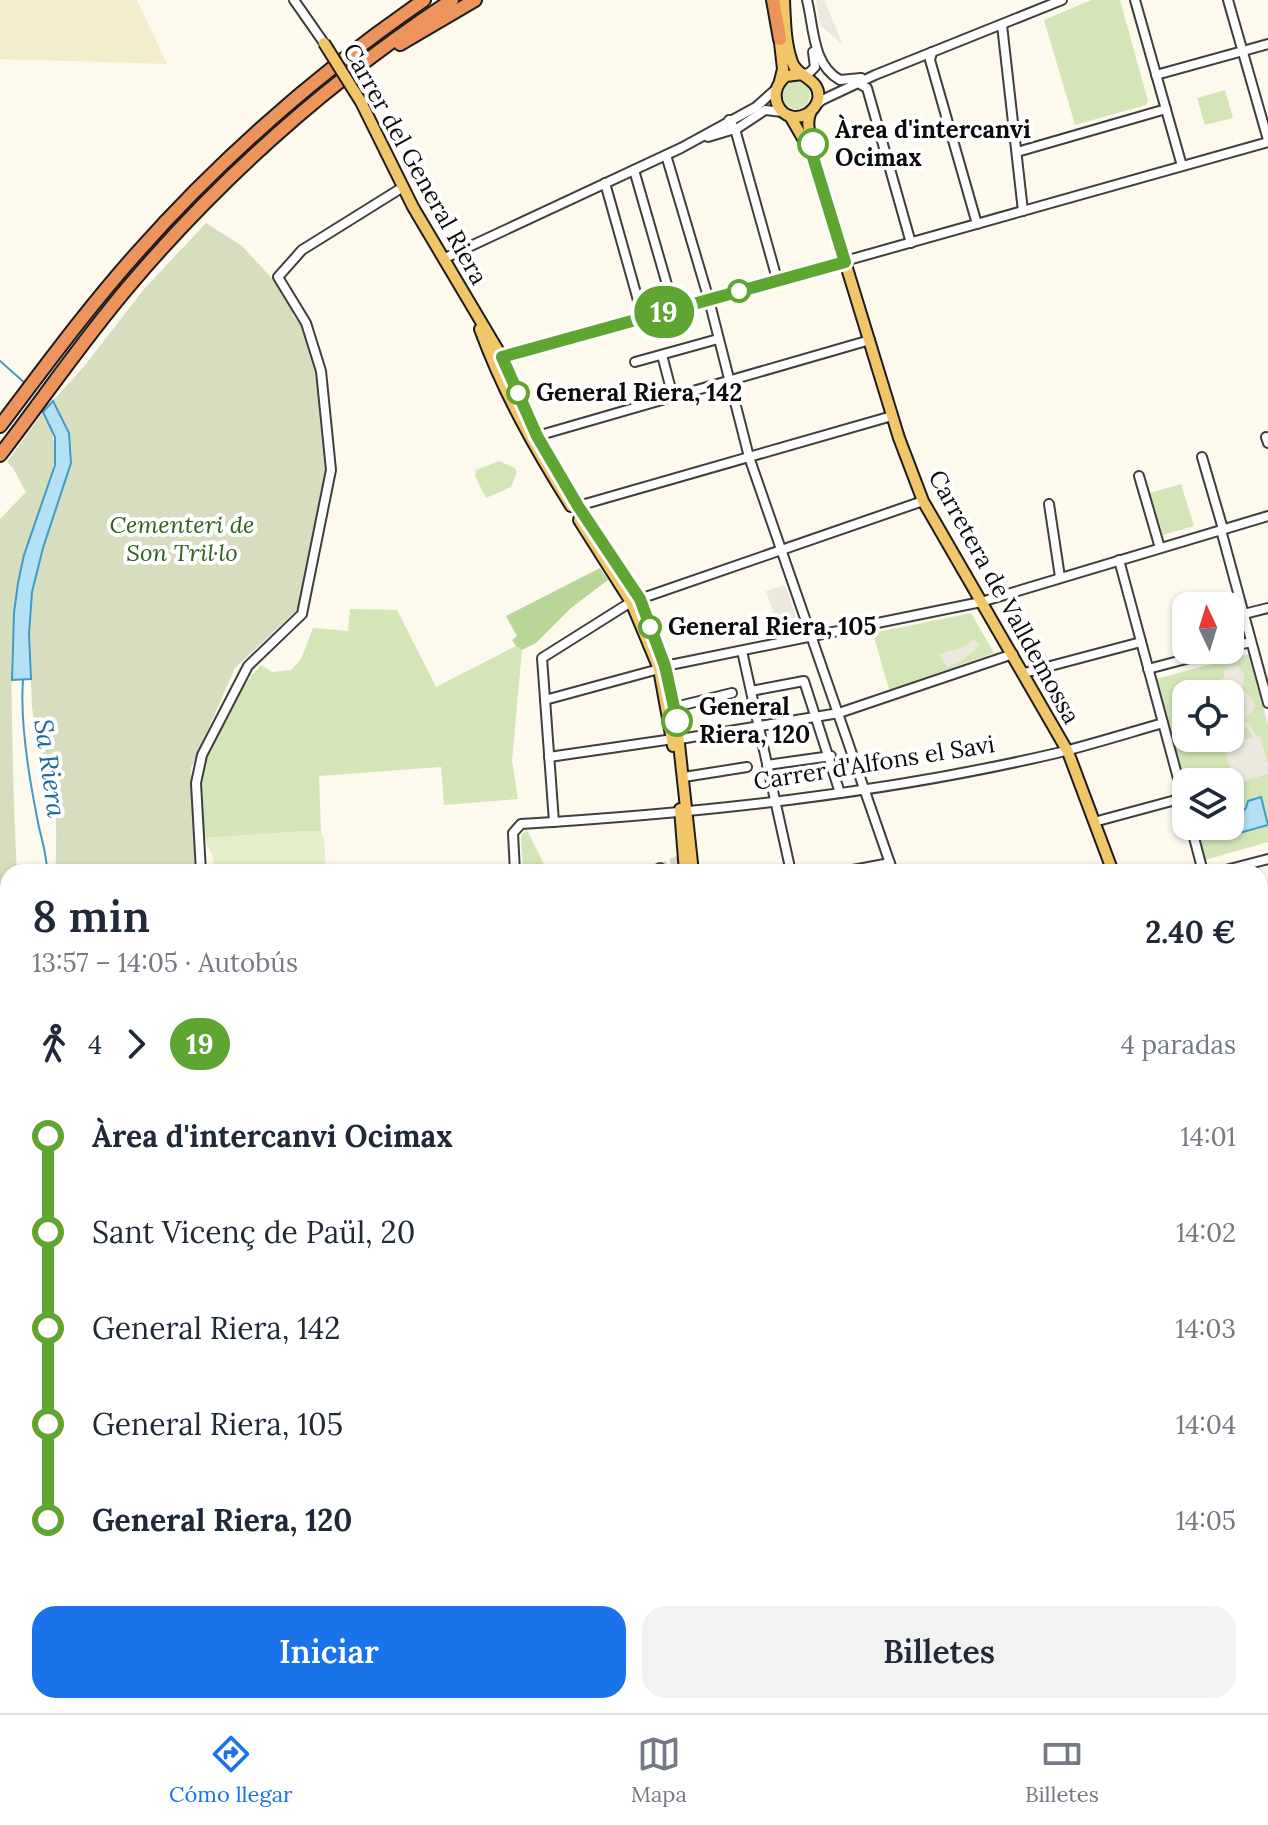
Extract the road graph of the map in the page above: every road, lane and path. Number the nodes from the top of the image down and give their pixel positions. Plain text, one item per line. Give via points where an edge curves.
1 (294, 0) edge
2 (452, 0) edge
3 (475, 0) edge
4 (775, 0) edge
5 (784, 0) edge
6 (807, 0) edge
7 (1062, 0) edge
8 (1135, 0) edge
9 (1228, 0) edge
10 (418, 3) edge
11 (1002, 25) junction
12 (780, 39) joint
13 (324, 43) joint
14 (1268, 44) edge
15 (1243, 51) junction
16 (932, 52) junction
17 (365, 62) junction
18 (802, 74) junction
19 (875, 75) junction
20 (1156, 75) junction
21 (859, 84) junction
22 (778, 85) junction
23 (813, 109) junction
24 (1166, 109) junction
25 (787, 114) junction
26 (729, 120) junction
27 (735, 129) junction
28 (1268, 141) edge
29 (681, 148) junction
30 (1017, 152) junction
31 (812, 154) junction
32 (666, 155) junction
33 (1182, 166) junction
34 (634, 170) junction
35 (605, 183) junction
36 (403, 187) junction
37 (1023, 211) junction
38 (977, 224) junction
39 (911, 243) junction
40 (443, 259) junction
41 (845, 262) junction
42 (777, 279) junction
43 (709, 300) junction
44 (674, 309) junction
45 (643, 318) junction
46 (718, 339) junction
47 (870, 340) junction
48 (662, 355) junction
49 (497, 359) junction
50 (635, 362) dead end
51 (729, 382) junction
52 (673, 397) junction
53 (892, 416) junction
54 (0, 426) edge
55 (537, 436) junction
56 (0, 455) edge
57 (749, 457) junction
58 (1202, 457) dead end
59 (1139, 476) dead end
60 (923, 501) junction
61 (1049, 504) dead end
62 (578, 506) junction
63 (1268, 516) edge
64 (1222, 530) junction
65 (1160, 548) junction
66 (783, 549) junction
67 (1119, 560) junction
68 (1060, 577) junction
69 (1238, 592) edge
70 (635, 600) junction
71 (981, 602) junction
72 (1268, 608) edge
73 (1244, 614) joint
74 (812, 636) junction
75 (1141, 642) junction
76 (1251, 642) junction
77 (1244, 644) edge
78 (742, 651) junction
79 (1013, 654) junction
80 (1172, 663) edge
81 (662, 667) junction
82 (1148, 669) junction
83 (1024, 673) junction
84 (751, 691) junction
85 (732, 693) dead end
86 (1267, 698) edge
87 (545, 700) junction
88 (675, 707) junction
89 (839, 713) junction
90 (817, 717) junction
91 (1163, 723) junction
92 (758, 725) junction
93 (676, 739) junction
94 (1067, 750) junction
95 (831, 756) junction
96 (549, 757) junction
97 (767, 765) junction
98 (747, 767) dead end
99 (1175, 768) edge
100 (684, 777) junction
101 (866, 790) junction
102 (840, 793) junction
103 (775, 800) junction
104 (1172, 801) edge
105 (684, 811) junction
106 (554, 822) junction
107 (1094, 822) junction
108 (1195, 840) edge
109 (201, 864) edge
110 (515, 864) edge
111 (685, 864) edge
112 (692, 864) edge
113 (789, 864) edge
114 (890, 864) edge
115 (1110, 864) edge
116 (1201, 864) edge

1 - 13 street, Carrer del General Riera
2 - 17 highway
3 - 17 highway
4 - 12 highway
5 - 18 main road via 791,58
6 - 18 street via 816,63
6 - 19 street via 816,47 831,74 847,81
7 - 11 street
8 - 20 street
9 - 15 street
10 - 54 highway via 294,99 199,186 111,282
11 - 16 street
11 - 30 street
12 - 22 main road via 783,69
13 - 36 main road, Carrer del General Riera, bridge via 361,102
14 - 15 street
15 - 20 street
15 - 28 street
16 - 19 street
16 - 38 street
17 - 56 highway via 194,214 129,285
18 - 22 main road via 790,74
18 - 23 main road via 816,86
19 - 21 street
20 - 24 street
21 - 23 street
21 - 39 street via 867,88
22 - 25 main road via 775,101
22 - 26 street via 763,101
23 - 25 main road via 801,116
23 - 31 main road, Carretera de Valldemossa via 807,122
24 - 30 street
24 - 33 street
25 - 27 street via 765,110
25 - 31 main road, Carretera de Valldemossa
26 - 27 street
26 - 29 street
27 - 29 street
27 - 42 street
28 - 33 street
29 - 32 street
30 - 37 street
31 - 41 main road, Carretera de Valldemossa
32 - 34 street
32 - 43 street
33 - 37 street
34 - 35 street
34 - 44 street
35 - 40 street
35 - 45 street
36 - 40 main road, Carrer del General Riera
36 - 109 street via 302,250 278,277 306,323 321,371 331,470 302,614 248,666 202,755 196,783
37 - 38 street
38 - 39 street
39 - 41 street
40 - 49 main road, Carrer del General Riera
41 - 42 street
41 - 47 main road, Carretera de Valldemossa
42 - 43 street
43 - 44 street
43 - 46 street
44 - 45 street
45 - 49 street
46 - 48 street
46 - 51 street
47 - 51 street
47 - 53 main road, Carretera de Valldemossa
48 - 50 street
48 - 52 street
49 - 55 main road, Carrer del General Riera
49 - 70 main road, Carrer del General Riera via 530,440
51 - 52 street
51 - 57 street
52 - 55 street
53 - 57 street
53 - 60 main road, Carretera de Valldemossa
55 - 62 main road, Carrer del General Riera
57 - 62 street
57 - 66 street
58 - 64 street
59 - 65 street
60 - 66 street
60 - 71 main road, Carretera de Valldemossa
61 - 68 street
62 - 70 main road, Carrer del General Riera
63 - 64 street
64 - 65 street
64 - 69 street
65 - 67 street
66 - 70 street
66 - 74 street
67 - 68 street
67 - 75 street
68 - 71 street
70 - 81 main road, Carrer del General Riera
70 - 87 street via 542,658
71 - 74 street
71 - 79 main road, Carretera de Valldemossa
72 - 73 street
73 - 76 street
74 - 78 street
74 - 89 street
75 - 82 street
75 - 83 street
76 - 77 street
76 - 86 street
78 - 81 street
78 - 84 street
79 - 83 main road, Carretera de Valldemossa
79 - 89 street
80 - 82 street
81 - 87 street
81 - 88 main road, Carrer del General Riera
81 - 93 main road, Carrer del General Riera
82 - 91 street
83 - 94 main road, Carretera de Valldemossa
84 - 90 street via 804,681
84 - 92 street
85 - 88 street
87 - 96 street
88 - 93 main road, Carrer del General Riera
89 - 90 street
89 - 101 street
90 - 92 street
90 - 95 street
91 - 94 street, Carrer d'Alfons el Savi
91 - 99 street
92 - 93 street
92 - 97 street
93 - 96 street
93 - 100 main road, Carrer del General Riera
93 - 105 main road, Carrer del General Riera
94 - 101 street, Carrer d'Alfons el Savi
94 - 107 main road, Carretera de Valldemossa
95 - 97 street
95 - 102 street
96 - 106 street
97 - 103 street
98 - 100 street
100 - 105 main road, Carrer del General Riera
101 - 102 street, Carrer d'Alfons el Savi
101 - 114 street
102 - 103 street, Carrer d'Alfons el Savi
103 - 105 street, Carrer d'Alfons el Savi
103 - 113 street
104 - 107 street
105 - 106 street, Carrer d'Alfons el Savi
105 - 111 main road, Carrer del General Riera
105 - 112 main road, Carrer del General Riera
106 - 110 street, Carrer d'Alfons el Savi via 516,827
107 - 115 main road, Carretera de Valldemossa
108 - 116 street

